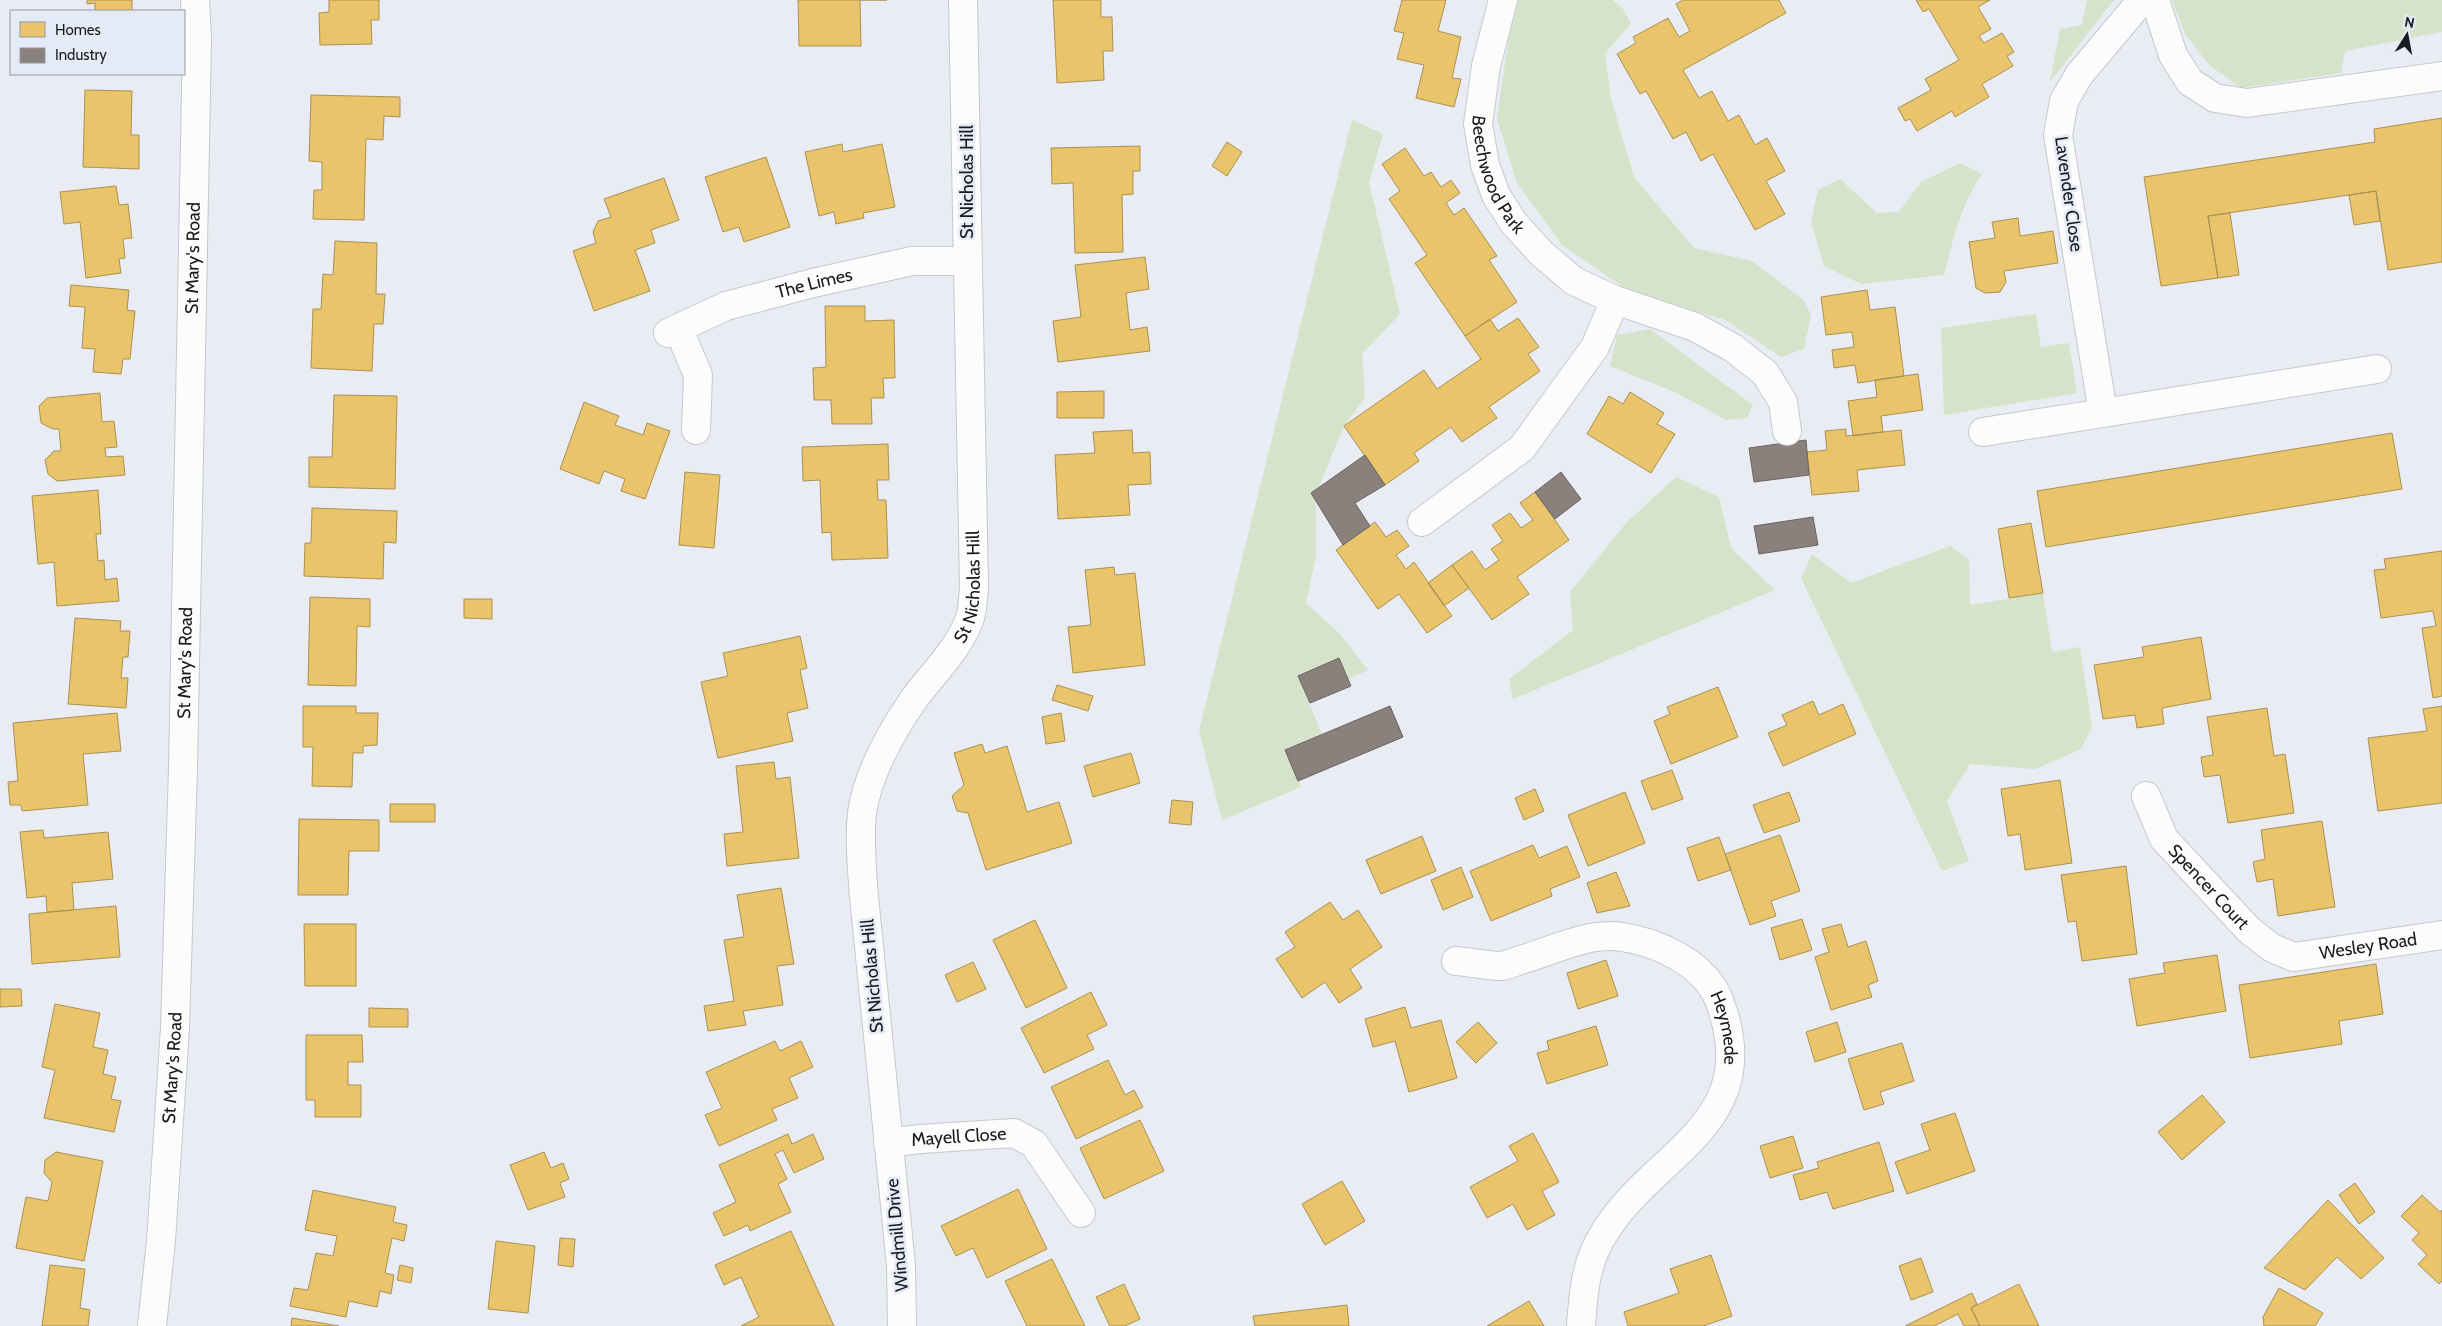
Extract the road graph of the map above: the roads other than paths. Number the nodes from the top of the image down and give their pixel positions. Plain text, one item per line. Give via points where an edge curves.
1 (195, 0) edge
2 (963, 0) edge
3 (1502, 0) edge
4 (2142, 0) edge
5 (2155, 0) edge
6 (2442, 76) edge
7 (967, 261) junction
8 (1614, 300) junction
9 (2377, 368) dead end
10 (2103, 413) junction
11 (696, 430) dead end
12 (1787, 431) dead end
13 (1983, 432) dead end
14 (1422, 522) dead end
15 (2146, 796) dead end
16 (2442, 935) edge
17 (2294, 957) joint
18 (1456, 961) dead end
19 (888, 1143) junction
20 (1081, 1213) dead end
21 (152, 1326) edge
22 (902, 1326) edge
23 (1581, 1326) edge

1 - 21 street, St Mary's Road via 197,39 184,738 175,1028 162,1232
2 - 7 street, St Nicholas Hill
3 - 8 street, Beechwood Park via 1486,66 1478,124 1485,165 1496,196 1513,222 1541,253 1574,281
4 - 10 street, Lavender Close via 2079,75 2064,101 2058,135
5 - 6 street via 2173,55 2190,82 2215,98 2247,103
7 - 11 street, The Limes via 912,261 813,283 726,306 673,331 698,375
7 - 19 street, St Nicholas Hill via 974,587 970,616 960,641 914,700 889,740 874,772 862,811 864,896
8 - 12 street, Beechwood Park via 1695,327 1733,348 1765,373 1783,402
8 - 14 street via 1596,347 1522,448
9 - 10 street
10 - 13 street
15 - 17 street, Spencer Court via 2164,839 2249,930 2272,948
16 - 17 street, Wesley Road
18 - 23 street, Heymede via 1502,966 1592,938 1620,936 1649,943 1677,956 1699,973 1717,995 1728,1022 1731,1052 1727,1084 1716,1111 1698,1134 1616,1216 1604,1235 1589,1267
19 - 20 street, Mayell Close via 1014,1133 1034,1144
19 - 22 street, Windmill Drive via 901,1265

